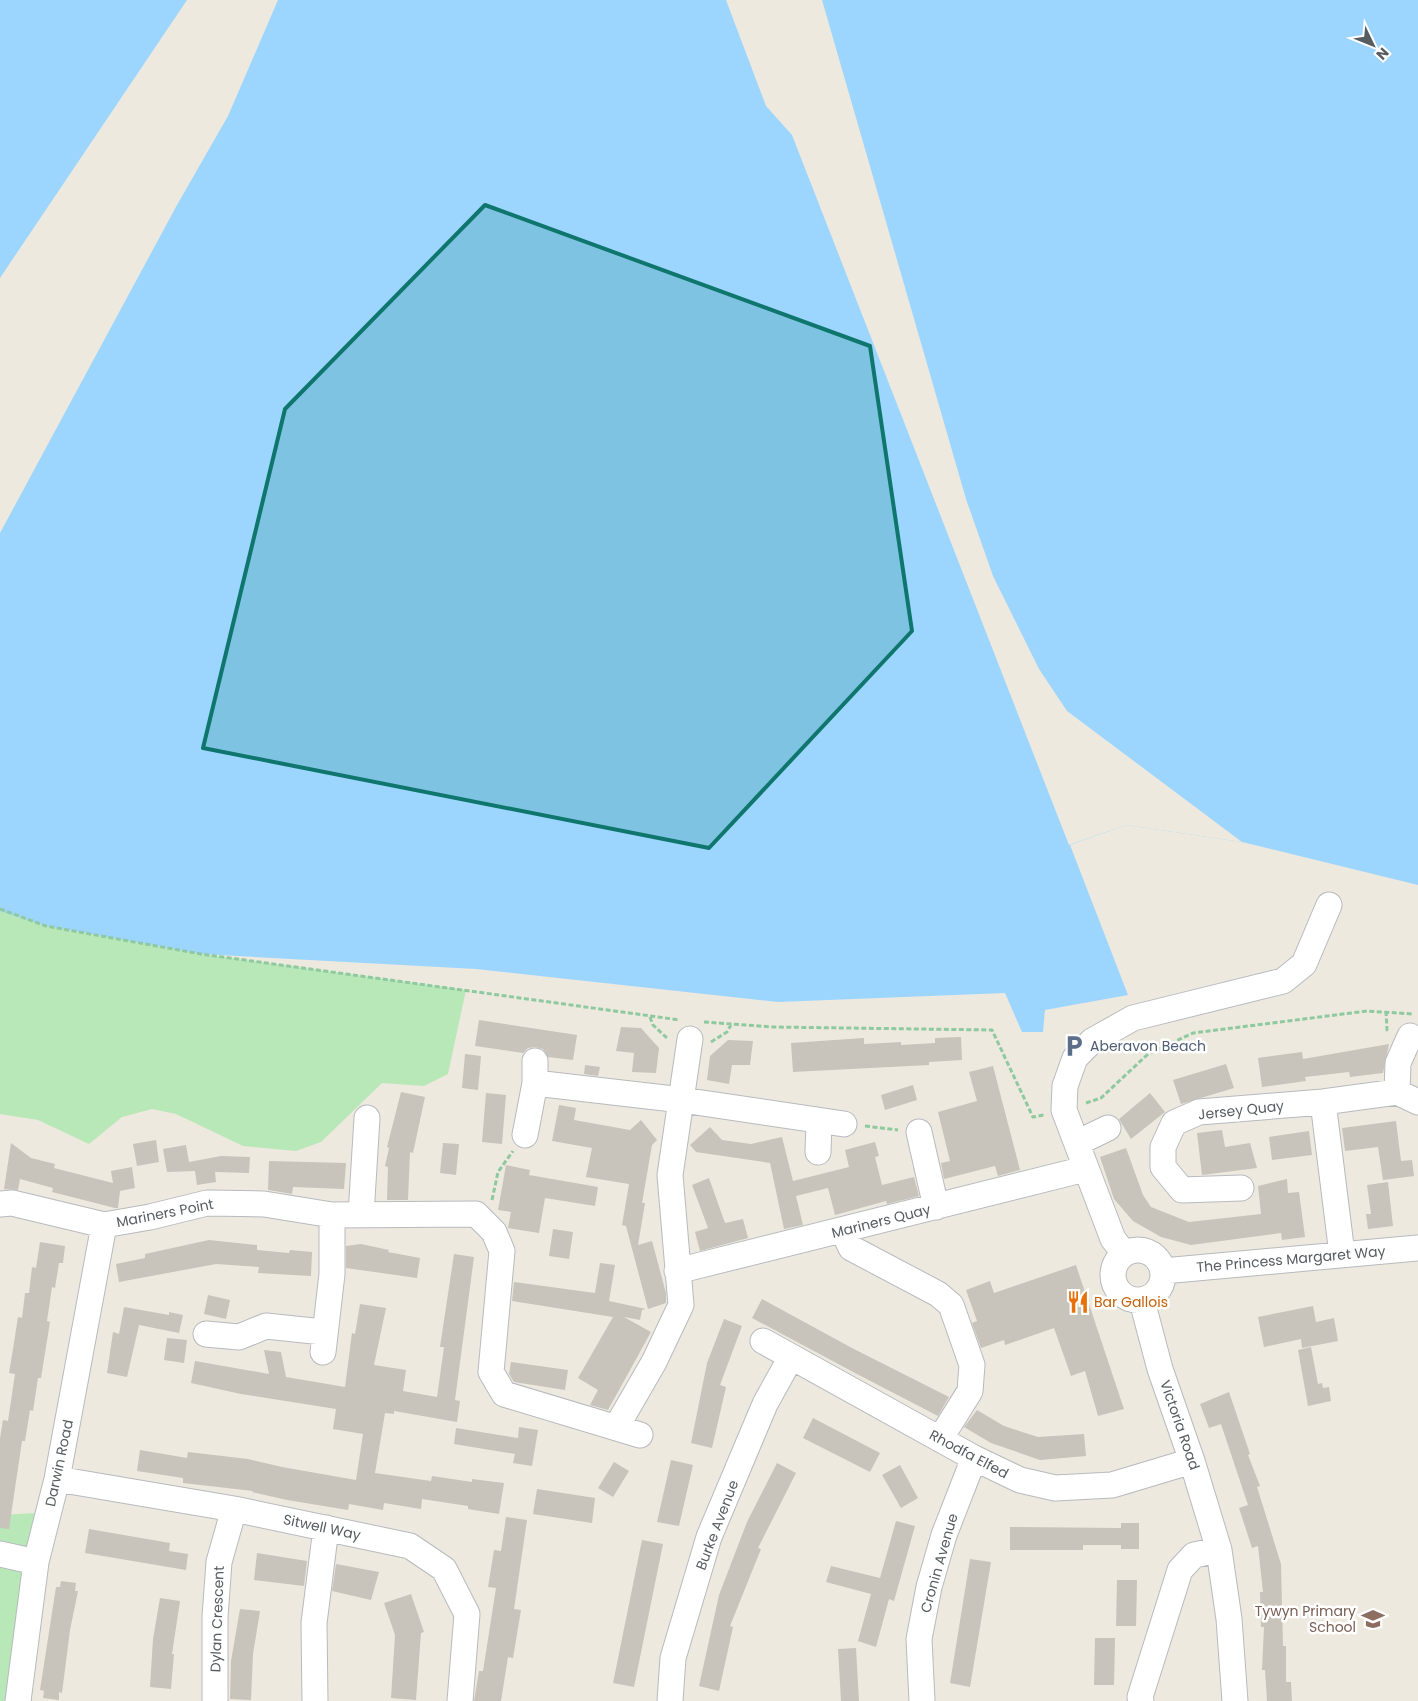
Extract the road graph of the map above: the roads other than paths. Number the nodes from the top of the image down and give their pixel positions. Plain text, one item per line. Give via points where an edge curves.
1 (1329, 905) dead end
2 (1414, 1026) edge
3 (690, 1027) road end
4 (1407, 1097) edge
5 (682, 1100) junction
6 (1324, 1102) junction
7 (367, 1118) dead end
8 (819, 1122) junction
9 (844, 1124) road end
10 (1108, 1128) dead end
11 (919, 1132) road end
12 (525, 1135) road end
13 (1077, 1143) junction
14 (818, 1152) dead end
15 (1085, 1169) junction
16 (1241, 1188) dead end
17 (0, 1204) edge
18 (936, 1207) junction
19 (361, 1215) junction
20 (332, 1216) junction
21 (104, 1225) junction
22 (842, 1231) junction
23 (1418, 1248) edge
24 (1124, 1253) junction
25 (1342, 1254) junction
26 (677, 1271) junction
27 (1163, 1271) junction
28 (1142, 1301) junction
29 (206, 1334) dead end
30 (763, 1341) dead end
31 (791, 1357) junction
32 (617, 1426) junction
33 (640, 1435) dead end
34 (940, 1439) junction
35 (974, 1458) junction
36 (1192, 1461) junction
37 (56, 1479) junction
38 (234, 1509) junction
39 (326, 1528) junction
40 (1219, 1550) junction
41 (0, 1554) edge
42 (36, 1562) junction
43 (18, 1701) edge
44 (215, 1701) edge
45 (316, 1701) edge
46 (460, 1701) edge
47 (670, 1701) edge
48 (922, 1701) edge
49 (1141, 1701) edge
50 (1235, 1701) edge

1 - 13 street via 1304,964 1283,981 1133,1018 1092,1041 1075,1058 1065,1086 1064,1110
2 - 4 street, Jersey Quay via 1398,1063
3 - 5 street
4 - 6 street, Jersey Quay
5 - 8 street
5 - 12 street via 535,1072
5 - 26 street via 670,1175
6 - 16 street, Jersey Quay via 1199,1112 1174,1123 1163,1147 1163,1167 1182,1190
6 - 25 street
7 - 19 street
8 - 9 street
8 - 14 street
10 - 13 street
11 - 18 street
13 - 15 street
15 - 18 street, Mariners Quay
15 - 24 street via 1113,1239
17 - 21 street, Mariners Point via 12,1203
18 - 22 street, Mariners Quay
19 - 20 street, Mariners Point
19 - 32 street, Mariners Point via 476,1214 494,1232 502,1251 491,1372 504,1394
20 - 21 street, Mariners Point via 264,1204 207,1203
20 - 29 street via 332,1274 323,1342 284,1327 266,1326 239,1337
21 - 37 street, Darwin Road
22 - 26 street, Mariners Quay
22 - 34 street via 851,1248 938,1294 951,1305 972,1365 970,1391
23 - 25 street, The Princess Margaret Way
24 - 27 street via 1138,1249 1154,1255
24 - 28 street via 1115,1264 1114,1279 1118,1291 1129,1299
25 - 27 street, The Princess Margaret Way
26 - 32 street via 680,1304 654,1362
27 - 28 street via 1163,1283
28 - 36 street, Victoria Road via 1160,1369
30 - 31 street, Rhodfa Elfed
31 - 34 street, Rhodfa Elfed
31 - 47 street, Burke Avenue via 765,1404 709,1537 673,1658
32 - 33 street
34 - 35 street, Rhodfa Elfed
35 - 36 street, Rhodfa Elfed via 1020,1480 1055,1488 1112,1485
35 - 48 street, Cronin Avenue via 944,1535 929,1587 919,1639
36 - 40 street, Victoria Road
37 - 38 street, Sitwell Way
37 - 42 street, Darwin Road
38 - 39 street, Sitwell Way
38 - 44 street, Dylan Crescent via 218,1562 214,1618
39 - 45 street via 314,1623
39 - 46 street, Sitwell Way via 410,1546 444,1568 467,1614
40 - 49 street via 1194,1555 1180,1570
40 - 50 street, Victoria Road via 1229,1619
41 - 42 street
42 - 43 street, Darwin Road

